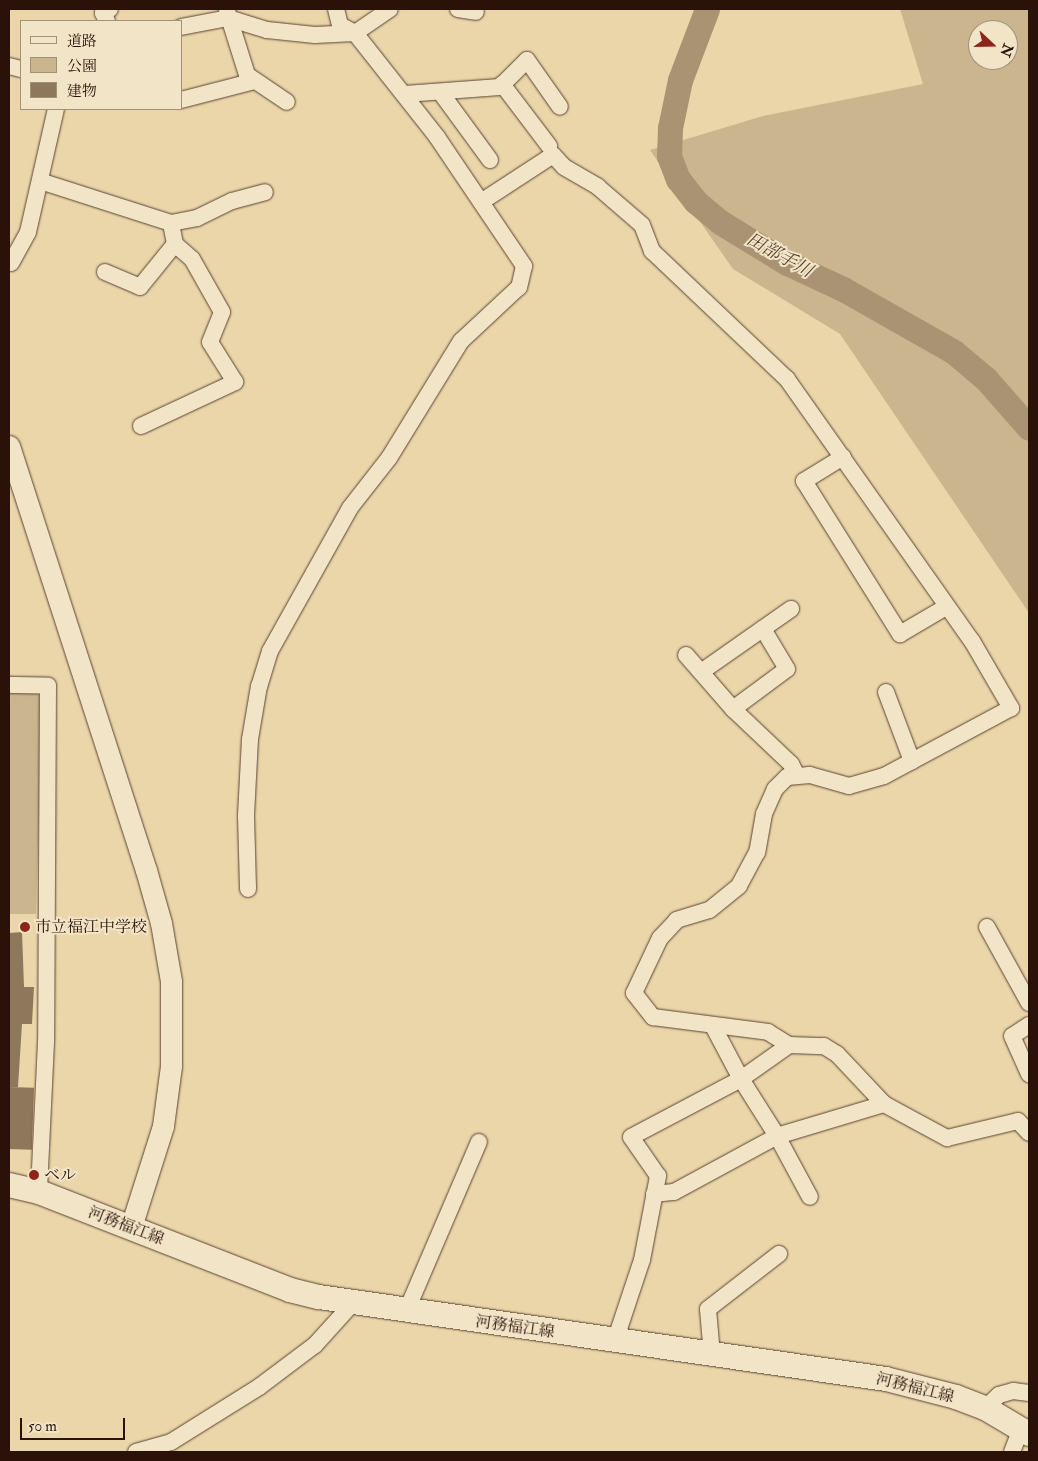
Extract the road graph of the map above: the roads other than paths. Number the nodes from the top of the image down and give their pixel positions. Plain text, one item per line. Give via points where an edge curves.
1 (110, 9) edge
2 (336, 9) edge
3 (390, 9) edge
4 (458, 9) edge
5 (476, 12) dead end
6 (227, 13) edge
7 (106, 20) edge
8 (182, 27) edge
9 (356, 33) junction
10 (256, 81) junction
11 (502, 84) junction
12 (441, 93) junction
13 (405, 94) junction
14 (182, 100) edge
15 (287, 102) dead end
16 (560, 107) dead end
17 (56, 110) edge
18 (549, 146) dead end
19 (490, 160) dead end
20 (40, 181) junction
21 (265, 192) dead end
22 (481, 202) junction
23 (171, 223) junction
24 (175, 244) junction
25 (11, 264) dead end
26 (105, 272) dead end
27 (141, 426) dead end
28 (9, 446) edge
29 (843, 457) junction
30 (946, 607) junction
31 (791, 608) dead end
32 (762, 629) junction
33 (686, 655) dead end
34 (701, 672) junction
35 (9, 685) edge
36 (886, 692) dead end
37 (733, 710) junction
38 (912, 761) junction
39 (796, 776) junction
40 (248, 889) dead end
41 (987, 927) dead end
42 (1029, 1003) edge
43 (1029, 1025) edge
44 (713, 1026) junction
45 (789, 1045) junction
46 (1029, 1074) edge
47 (741, 1079) junction
48 (884, 1104) junction
49 (1029, 1133) edge
50 (777, 1136) junction
51 (479, 1142) dead end
52 (9, 1185) edge
53 (39, 1192) junction
54 (654, 1194) junction
55 (810, 1197) dead end
56 (131, 1227) junction
57 (779, 1254) dead end
58 (352, 1304) junction
59 (406, 1312) junction
60 (615, 1341) junction
61 (712, 1355) junction
62 (1029, 1392) edge
63 (985, 1408) junction
64 (1025, 1431) edge
65 (136, 1452) edge
66 (1012, 1452) edge

1 - 7 street via 103,13
2 - 9 street via 340,25
3 - 9 street
4 - 5 street
6 - 8 street
6 - 9 street via 267,30
6 - 10 street via 246,75
9 - 13 street
10 - 14 street
10 - 15 street
11 - 12 street via 500,87
11 - 16 street via 526,60
11 - 18 street
12 - 13 street
12 - 19 street
13 - 22 street
17 - 20 street
20 - 23 street
20 - 25 street via 28,232
21 - 23 street via 232,201 197,218
22 - 29 street via 553,155 564,168 598,187 642,225 652,251 786,379
22 - 40 street via 524,266 518,287 461,341 389,458 350,508 270,651 259,686 250,740 246,816
23 - 24 street
24 - 26 street via 140,287
24 - 27 street via 192,259 222,312 210,342 235,382
28 - 56 street via 146,870 161,923 171,981 171,1066 163,1126
29 - 30 street
29 - 30 street via 804,481 900,634
30 - 38 street via 972,641 1011,708
31 - 32 street
32 - 34 street
32 - 37 street via 787,669
33 - 34 street
34 - 37 street
35 - 53 street via 48,686 46,1042
36 - 38 street
37 - 39 street via 792,764
38 - 39 street via 884,776 849,786 810,775
39 - 44 street via 787,777 775,789 764,814 757,852 739,886 709,910 677,920 660,938 634,993 653,1017
41 - 42 street
43 - 46 street via 1012,1036
44 - 45 street via 768,1032
44 - 47 street
45 - 47 street
45 - 48 street via 824,1046 838,1054
47 - 50 street
47 - 54 street via 630,1137 658,1176
48 - 49 street via 947,1138 1018,1121
48 - 50 street
50 - 54 street via 674,1192
50 - 55 street
51 - 59 street
52 - 53 main road, 河務福江線
53 - 56 main road, 河務福江線
54 - 60 street via 642,1260
56 - 58 main road, 河務福江線 via 290,1290
57 - 61 street via 708,1309
58 - 59 main road, 河務福江線
58 - 65 street via 315,1345 259,1387 171,1442
59 - 60 main road, 河務福江線
60 - 61 main road, 河務福江線
61 - 63 main road, 河務福江線 via 886,1378 934,1389
62 - 63 street via 999,1396
63 - 64 main road, 河務福江線
64 - 66 street

